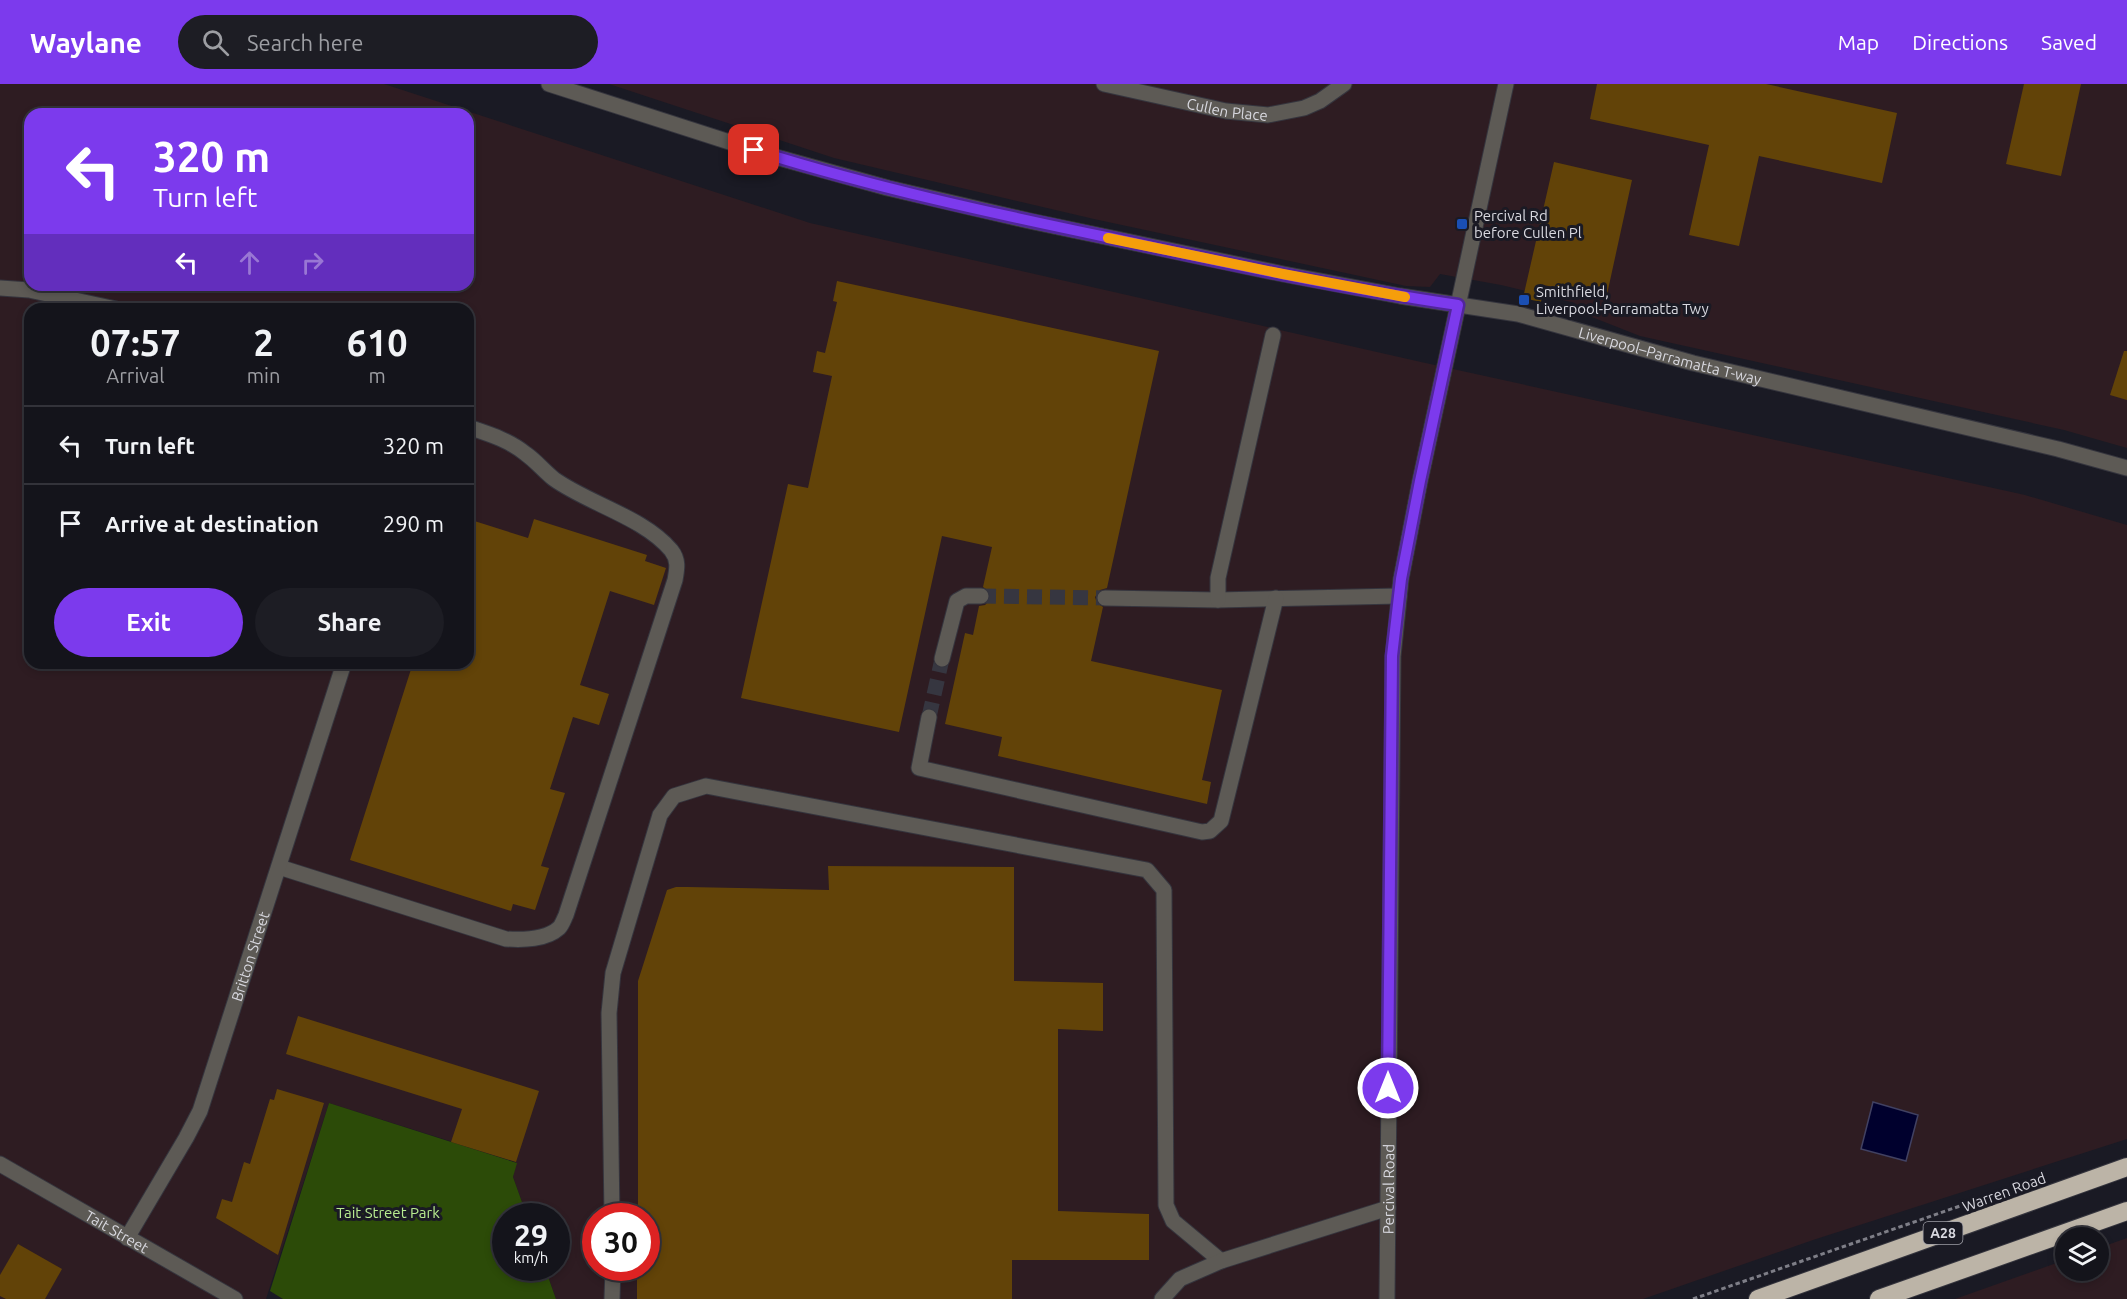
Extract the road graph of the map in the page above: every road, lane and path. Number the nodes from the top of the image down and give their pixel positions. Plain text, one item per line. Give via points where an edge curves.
1 (549, 84) edge
2 (1104, 84) edge
3 (1344, 84) edge
4 (1506, 84) edge
5 (0, 288) edge
6 (24, 290) edge
7 (34, 291) edge
8 (89, 303) edge
9 (1458, 305) junction
10 (1273, 335) dead end
11 (474, 429) edge
12 (2127, 468) edge
13 (981, 596) tunnel mouth
14 (1399, 596) junction
15 (1105, 598) tunnel mouth
16 (1276, 598) junction
17 (1218, 600) junction
18 (942, 659) tunnel mouth
19 (342, 669) edge
20 (929, 717) tunnel mouth
21 (279, 867) junction
22 (0, 1164) edge
23 (2127, 1167) edge
24 (612, 1203) edge
25 (1962, 1206) dead end
26 (1388, 1208) junction
27 (2127, 1211) edge
28 (127, 1238) junction
29 (1221, 1261) junction
30 (613, 1281) edge
31 (235, 1299) edge
32 (612, 1299) edge
33 (1162, 1299) edge
34 (1387, 1299) edge
35 (1693, 1299) edge
36 (1758, 1299) edge
37 (1879, 1299) edge

1 - 9 street, Liverpool–Parramatta T-way via 888,188 1283,274
2 - 3 street, Cullen Place via 1226,111 1268,115 1304,108
4 - 9 street, Percival Road
5 - 6 street
7 - 8 street
9 - 12 street, Liverpool–Parramatta T-way via 1518,314 1693,363
9 - 14 street, Percival Road
10 - 17 street via 1218,578
11 - 21 street via 506,441 553,478 646,528 672,551 677,563 675,580 563,921 550,933 524,940 506,939
13 - 18 street via 966,596 957,601
14 - 16 street
14 - 26 street, Percival Road via 1390,730
15 - 17 street
16 - 17 street
16 - 20 street via 1221,822 1210,831 919,768
19 - 21 street, Britton Street
21 - 28 street, Britton Street via 200,1111
22 - 28 street, Tait Street
23 - 36 highway, Warren Road / A28
24 - 29 street via 609,1013 613,973 660,815 674,796 706,786 1147,870 1164,890 1166,1205 1173,1221
25 - 35 path
26 - 29 street
26 - 34 street, Percival Road
27 - 37 highway
28 - 31 street, Tait Street
29 - 33 street via 1180,1279
30 - 32 street

